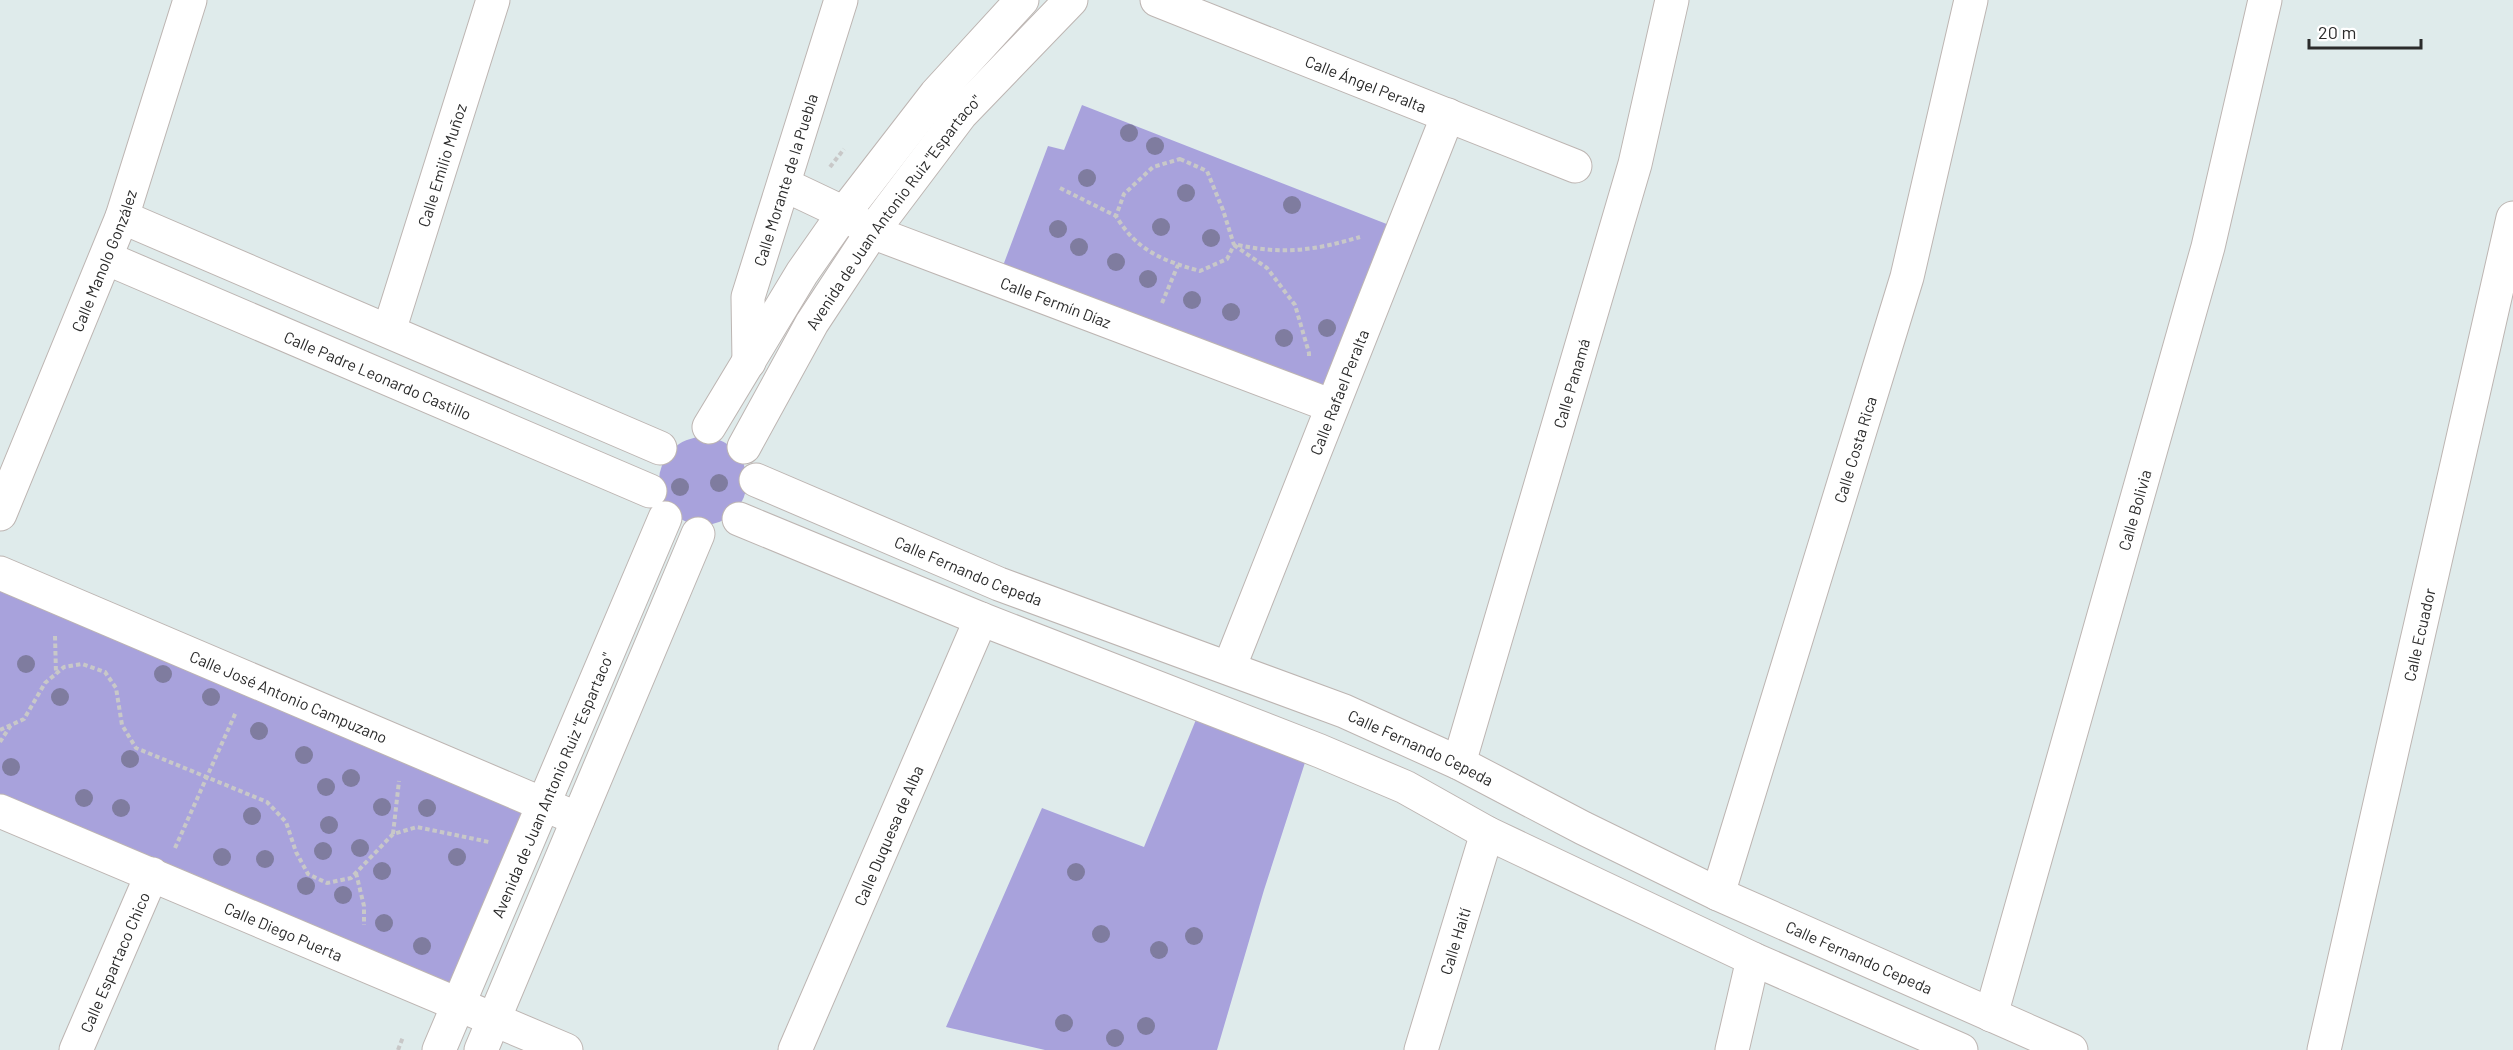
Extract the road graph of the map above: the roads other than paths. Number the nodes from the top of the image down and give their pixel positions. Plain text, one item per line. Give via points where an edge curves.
1 (190, 0) edge
2 (493, 0) edge
3 (841, 0) edge
4 (1022, 0) edge
5 (1071, 0) edge
6 (1157, 0) edge
7 (1672, 0) edge
8 (1971, 0) edge
9 (2265, 0) edge
10 (1448, 115) junction
11 (1575, 166) dead end
12 (785, 185) junction
13 (844, 213) junction
14 (123, 217) junction
15 (2513, 218) edge
16 (872, 232) junction
17 (106, 258) junction
18 (389, 331) junction
19 (749, 364) junction
20 (1320, 401) junction
21 (709, 427) junction
22 (744, 447) junction
23 (660, 448) junction
24 (756, 480) junction
25 (657, 505) junction
26 (0, 514) edge
27 (739, 519) junction
28 (698, 534) junction
29 (0, 573) edge
30 (981, 620) junction
31 (1229, 668) junction
32 (1460, 763) junction
33 (544, 805) junction
34 (0, 811) edge
35 (578, 819) junction
36 (1486, 833) junction
37 (156, 876) junction
38 (1718, 894) junction
39 (1753, 959) junction
40 (458, 1004) junction
41 (1991, 1015) junction
42 (494, 1020) junction
43 (76, 1050) edge
44 (439, 1050) edge
45 (481, 1050) edge
46 (566, 1050) edge
47 (795, 1050) edge
48 (1421, 1050) edge
49 (1732, 1050) edge
50 (1961, 1050) edge
51 (2071, 1050) edge
52 (2324, 1050) edge

1 - 14 street, Calle Manolo González
2 - 18 street, Calle Emilio Muñoz
3 - 12 street, Calle Morante de la Puebla
4 - 13 street, Avenida de Juan Antonio Ruiz "Espartaco" via 936,94
5 - 16 street, Avenida de Juan Antonio Ruiz "Espartaco" via 962,114
6 - 10 street, Calle Ángel Peralta
7 - 32 street, Calle Panamá via 1635,164
8 - 38 street, Calle Costa Rica via 1907,277
9 - 41 street, Calle Bolivia via 2208,248
10 - 11 street, Calle Ángel Peralta
10 - 20 street, Calle Rafael Peralta via 1402,230
12 - 13 street, Calle Fermín Díaz
12 - 19 street, Calle Morante de la Puebla via 748,297
13 - 16 street, Calle Fermín Díaz
13 - 19 street, Avenida de Juan Antonio Ruiz "Espartaco" via 801,273
14 - 17 street, Calle Manolo González
14 - 18 street
15 - 52 street, Calle Ecuador
16 - 20 street, Calle Fermín Díaz
16 - 22 street, Avenida de Juan Antonio Ruiz "Espartaco" via 812,323
17 - 25 street, Calle Padre Leonardo Castillo
17 - 26 street, Calle Manolo González
18 - 23 street
19 - 21 street, Avenida de Juan Antonio Ruiz "Espartaco"
20 - 31 street, Calle Rafael Peralta
21 - 22 street via 728,433
21 - 23 street via 673,435
22 - 24 street
23 - 25 street via 650,468
24 - 27 street via 752,502
24 - 31 street, Calle Fernando Cepeda via 999,584
25 - 28 street via 680,529
25 - 33 street, Avenida de Juan Antonio Ruiz "Espartaco"
27 - 28 street via 720,531
27 - 30 street
28 - 35 street
29 - 33 street, Calle José Antonio Campuzano
30 - 36 street via 1320,751 1405,787
30 - 47 street, Calle Duquesa de Alba
31 - 32 street, Calle Fernando Cepeda via 1344,711
32 - 38 street, Calle Fernando Cepeda
33 - 35 street, Calle José Antonio Campuzano
33 - 40 street, Avenida de Juan Antonio Ruiz "Espartaco"
34 - 37 street, Calle Diego Puerta
35 - 42 street
36 - 39 street
36 - 48 street, Calle Haití
37 - 40 street, Calle Diego Puerta
37 - 43 street, Calle Espartaco Chico
38 - 41 street, Calle Fernando Cepeda
39 - 49 street
39 - 50 street
40 - 42 street, Calle Diego Puerta
40 - 44 street, Avenida de Juan Antonio Ruiz "Espartaco"
41 - 51 street, Calle Fernando Cepeda
42 - 45 street
42 - 46 street, Calle Diego Puerta

